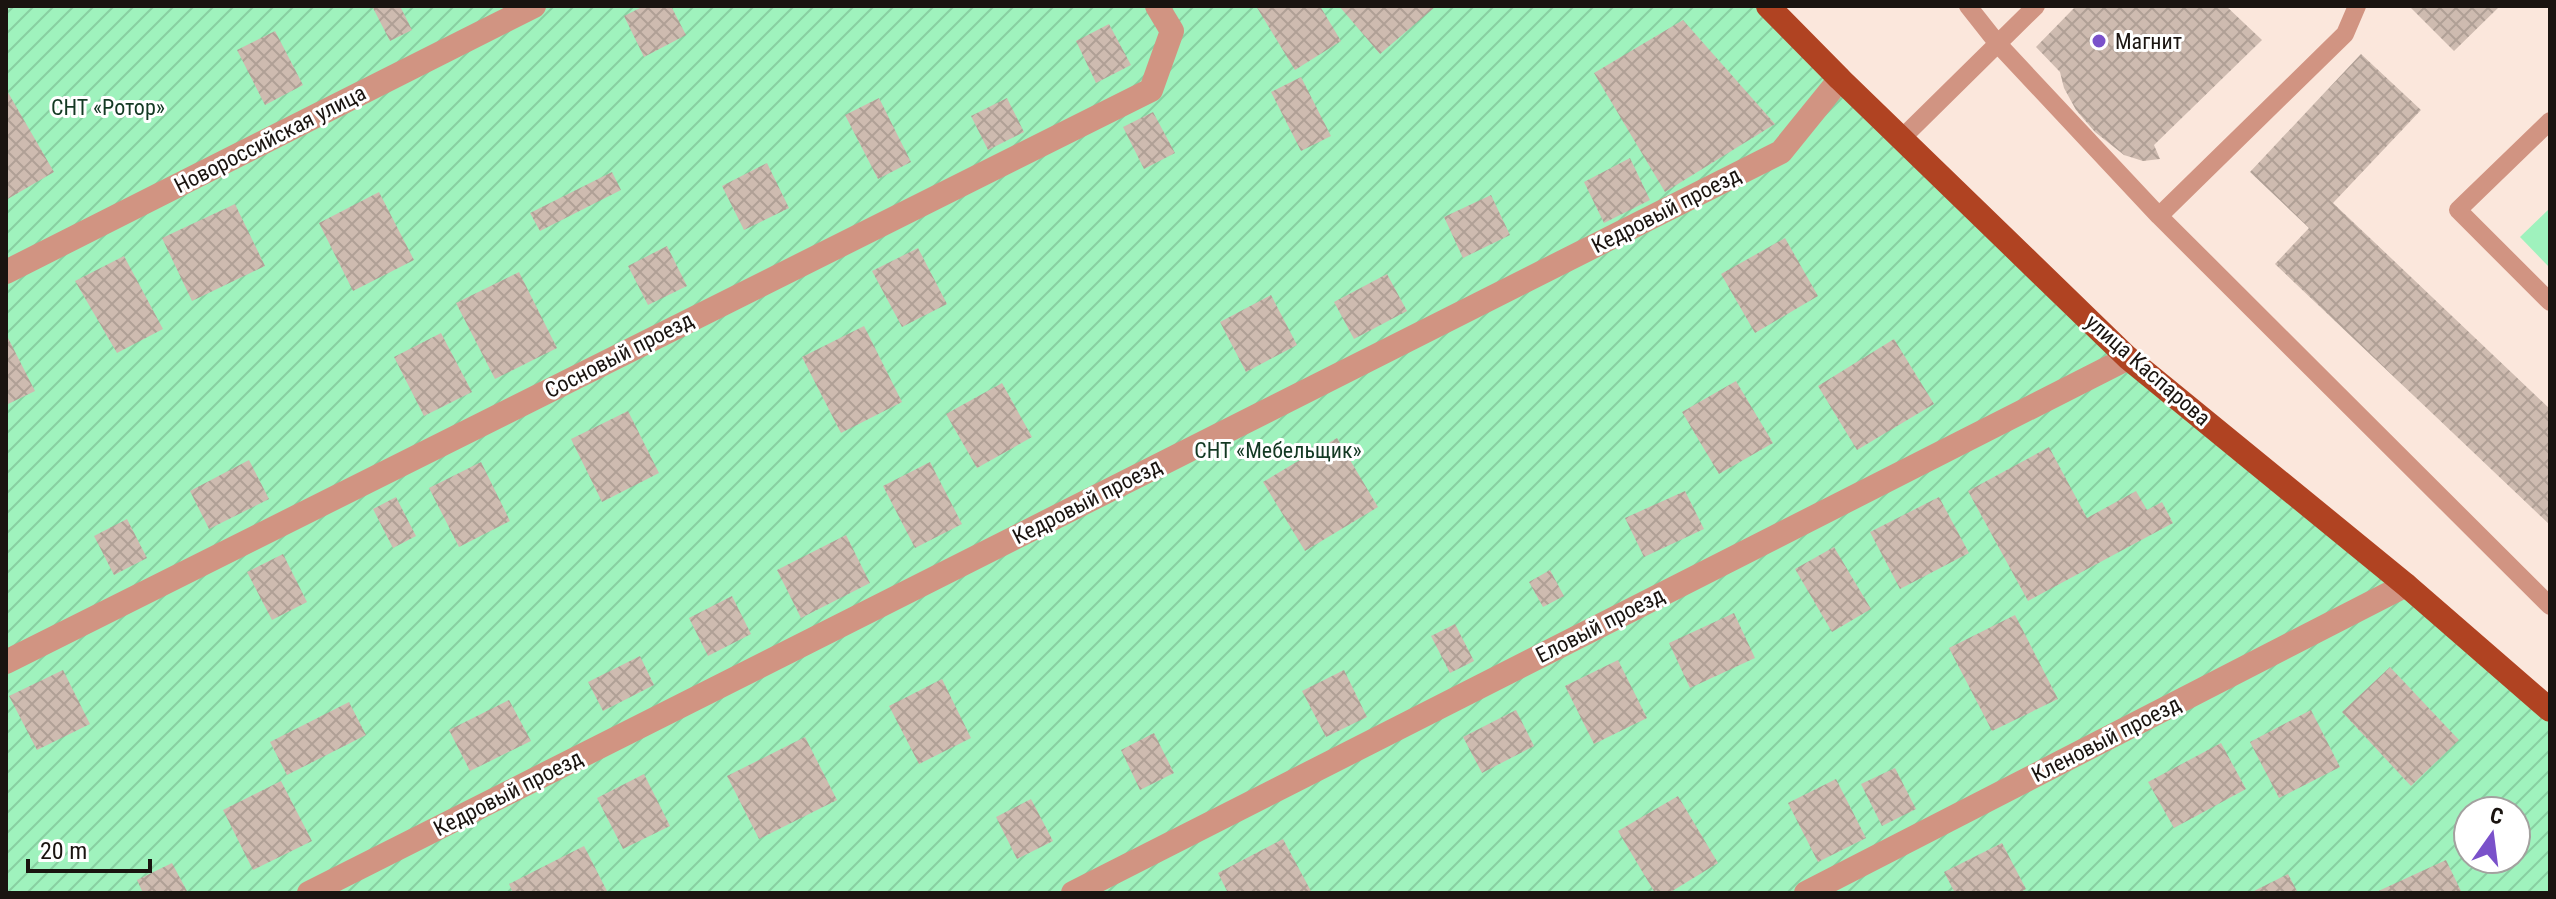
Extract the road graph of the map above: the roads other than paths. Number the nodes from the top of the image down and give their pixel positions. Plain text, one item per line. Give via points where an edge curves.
1 (534, 6) edge
2 (1157, 6) edge
3 (1768, 6) edge
4 (1968, 6) edge
5 (2036, 6) edge
6 (2357, 6) edge
7 (1998, 44) junction
8 (1840, 79) junction
9 (2550, 121) edge
10 (1902, 138) junction
11 (2159, 216) junction
12 (6, 272) edge
13 (2550, 302) edge
14 (2128, 358) junction
15 (2406, 585) junction
16 (2550, 606) edge
17 (6, 662) edge
18 (2550, 710) edge
19 (309, 893) edge
20 (1073, 893) edge
21 (1806, 893) edge

1 - 12 street, Новороссийская улица
2 - 17 street, Сосновый проезд via 1172,31 1151,90
3 - 8 main road, улица Каспарова
4 - 7 lane
5 - 7 lane
6 - 11 lane via 2345,34
7 - 10 lane
7 - 11 lane
8 - 10 main road, улица Каспарова
8 - 19 street, Кедровый проезд via 1781,152
9 - 13 lane via 2458,210
10 - 14 main road, улица Каспарова
11 - 16 lane
14 - 15 main road, улица Каспарова
14 - 20 street, Еловый проезд
15 - 18 main road, улица Каспарова
15 - 21 street, Кленовый проезд

